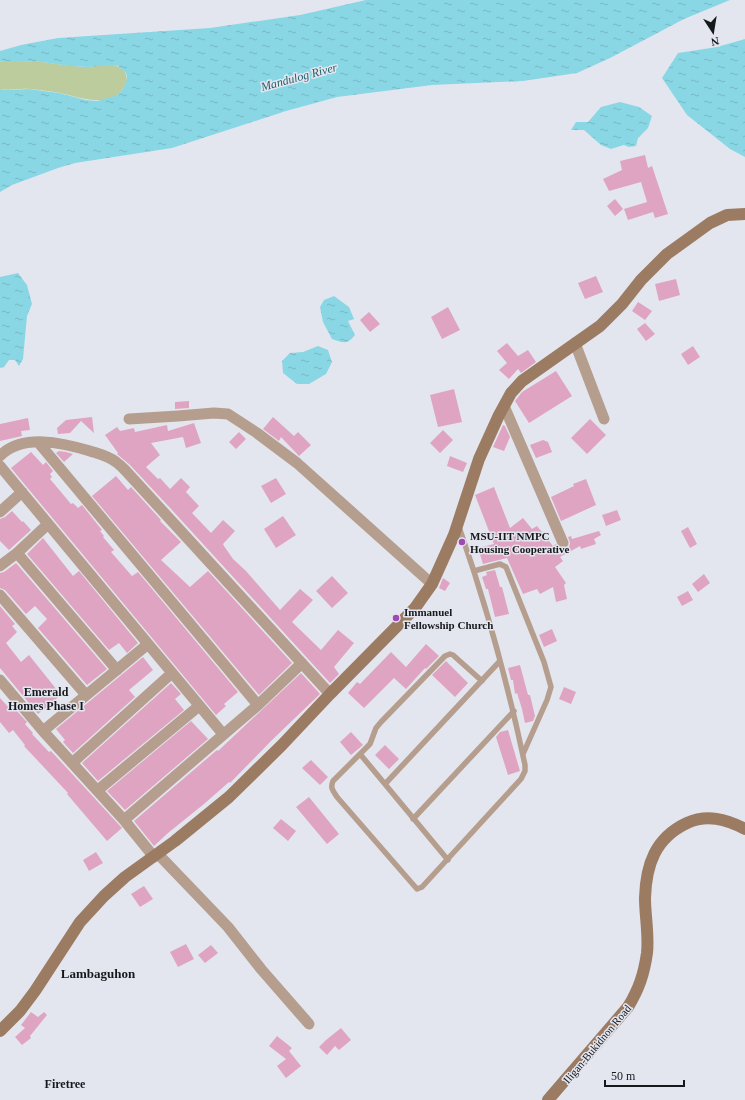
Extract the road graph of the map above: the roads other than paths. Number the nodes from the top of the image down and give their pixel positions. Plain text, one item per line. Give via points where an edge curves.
1 (745, 214) edge
2 (575, 343) junction
3 (504, 406) junction
4 (129, 419) dead end
5 (604, 419) dead end
6 (38, 442) junction
7 (0, 456) edge
8 (0, 466) edge
9 (22, 492) junction
10 (0, 512) edge
11 (48, 524) junction
12 (458, 525) junction
13 (563, 543) dead end
14 (17, 553) junction
15 (0, 566) edge
16 (474, 571) junction
17 (432, 584) junction
18 (0, 595) edge
19 (148, 644) junction
20 (500, 661) junction
21 (302, 663) junction
22 (116, 670) junction
23 (172, 673) junction
24 (0, 680) edge
25 (482, 681) junction
26 (330, 694) junction
27 (86, 695) junction
28 (258, 705) junction
29 (199, 706) junction
30 (514, 711) junction
31 (43, 731) junction
32 (223, 734) junction
33 (360, 754) junction
34 (523, 754) junction
35 (72, 763) junction
36 (385, 784) junction
37 (98, 790) junction
38 (414, 819) junction
39 (124, 820) junction
40 (745, 829) edge
41 (156, 855) junction
42 (448, 860) junction
43 (308, 1024) dead end
44 (0, 1031) edge
45 (548, 1100) edge

1 - 2 street via 727,215 710,223 667,254 600,326
2 - 3 street via 522,381
2 - 5 street
3 - 12 street via 479,459
3 - 13 street
4 - 17 street via 228,414 296,463
6 - 7 street via 18,444 5,450
6 - 21 street via 60,443 115,461
6 - 28 street
8 - 9 street
9 - 10 street
9 - 11 street
11 - 14 street
11 - 19 street
12 - 16 lane
12 - 17 street
14 - 15 street
14 - 22 street
16 - 20 lane
16 - 34 lane via 500,564 506,567 550,683 551,690
17 - 26 street via 415,608
18 - 27 street
19 - 22 street
19 - 23 street
20 - 25 lane
20 - 30 lane
21 - 26 street
21 - 28 street
22 - 27 street
23 - 29 street
23 - 35 street
24 - 31 street
25 - 33 lane via 453,655 445,656 381,722 370,744
25 - 36 lane
26 - 41 street via 229,797
27 - 31 street
28 - 32 street
29 - 32 street
29 - 37 street
30 - 34 lane
30 - 38 lane
31 - 35 street
32 - 39 street
33 - 36 lane
33 - 42 lane via 333,781 332,791 417,889
34 - 42 lane via 525,765 521,779
35 - 37 street
36 - 38 lane
37 - 39 street
38 - 42 lane
39 - 41 street
40 - 45 street, Iligan-Bukidnon Road via 719,818 693,820 678,827 658,846 651,859 646,881 647,951 638,991 628,1007
41 - 43 street via 228,927
41 - 44 street via 125,877 80,922 35,991

